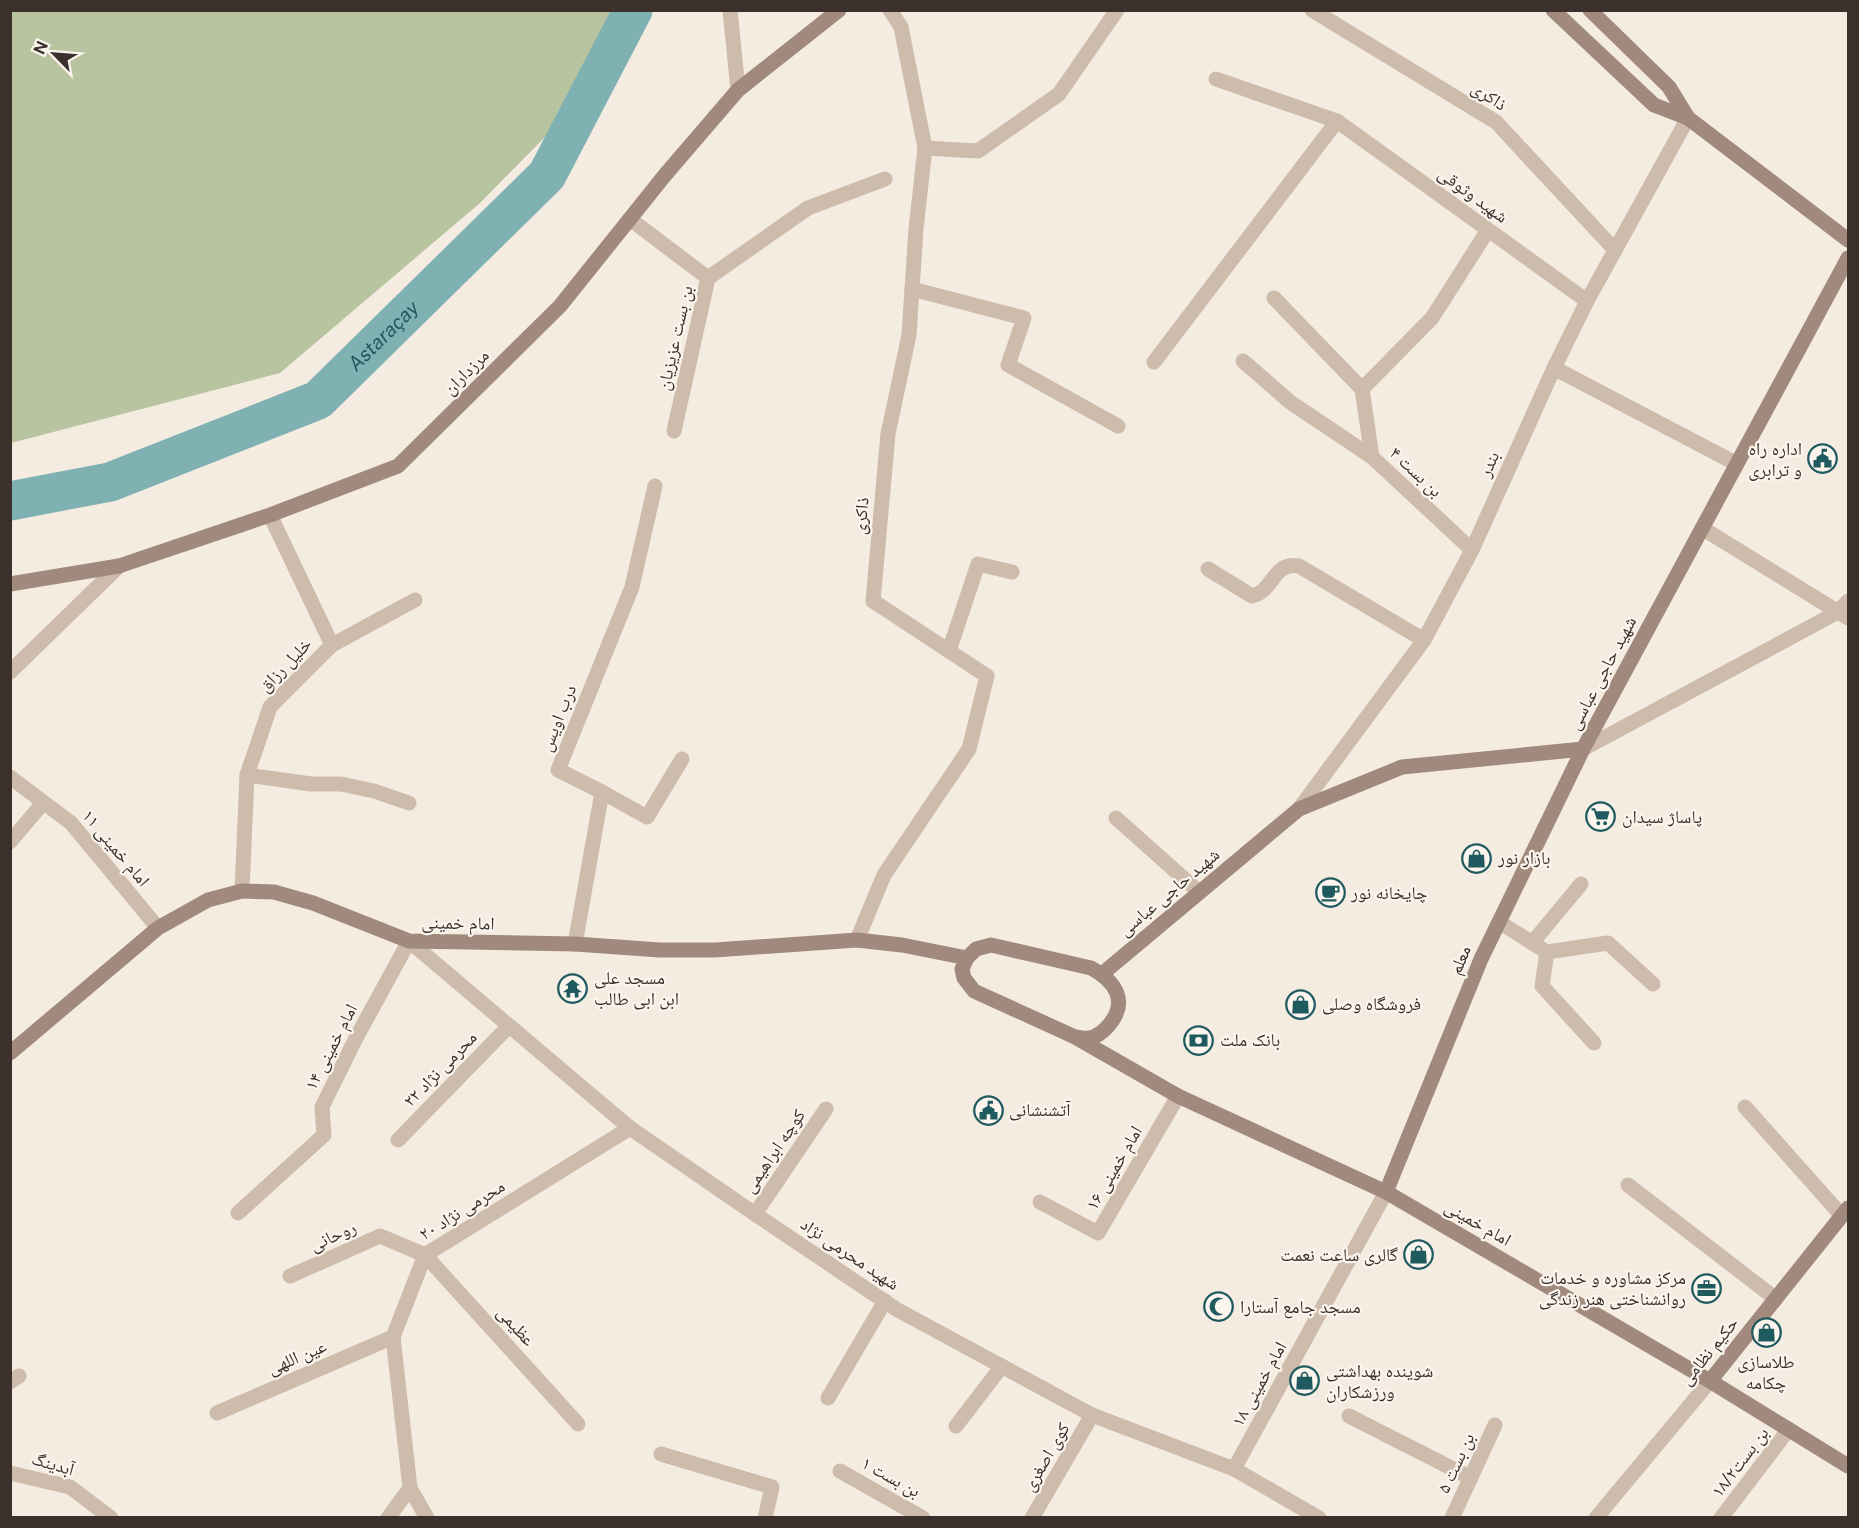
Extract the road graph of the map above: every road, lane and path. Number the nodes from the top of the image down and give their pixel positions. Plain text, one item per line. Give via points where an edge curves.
1 (730, 10) edge
2 (839, 10) edge
3 (890, 10) edge
4 (1117, 10) edge
5 (1312, 10) edge
6 (1553, 10) edge
7 (1590, 10) edge
8 (1216, 79) dead end
9 (738, 90) junction
10 (1688, 118) junction
11 (1337, 121) junction
12 (925, 148) junction
13 (885, 179) dead end
14 (630, 219) junction
15 (1488, 230) junction
16 (1848, 240) edge
17 (1615, 250) junction
18 (1848, 258) edge
19 (708, 278) junction
20 (912, 289) junction
21 (1274, 298) dead end
22 (1587, 301) junction
23 (1244, 361) dead end
24 (1154, 362) dead end
25 (1554, 368) junction
26 (1362, 389) junction
27 (1118, 426) dead end
28 (674, 431) dead end
29 (1372, 457) junction
30 (1737, 464) junction
31 (655, 486) dead end
32 (270, 515) junction
33 (1701, 528) junction
34 (1472, 550) junction
35 (118, 566) junction
36 (1208, 569) dead end
37 (1012, 572) dead end
38 (10, 584) edge
39 (415, 600) dead end
40 (1845, 610) edge
41 (1424, 640) junction
42 (332, 645) junction
43 (949, 651) junction
44 (10, 672) edge
45 (1583, 749) junction
46 (682, 759) dead end
47 (247, 775) junction
48 (10, 777) edge
49 (602, 792) junction
50 (43, 803) junction
51 (409, 803) dead end
52 (1299, 808) junction
53 (1116, 818) dead end
54 (10, 842) edge
55 (1581, 884) dead end
56 (242, 891) junction
57 (1200, 892) junction
58 (1499, 922) junction
59 (158, 928) junction
60 (857, 940) junction
61 (409, 941) junction
62 (1532, 943) junction
63 (575, 944) junction
64 (1547, 952) junction
65 (967, 958) junction
66 (1102, 974) junction
67 (1653, 984) dead end
68 (509, 1026) junction
69 (1074, 1037) junction
70 (1594, 1043) dead end
71 (10, 1053) edge
72 (1178, 1096) junction
73 (1745, 1107) dead end
74 (826, 1109) dead end
75 (630, 1128) junction
76 (398, 1140) dead end
77 (1628, 1185) dead end
78 (1386, 1192) junction
79 (1040, 1202) dead end
80 (1845, 1212) edge
81 (238, 1213) dead end
82 (755, 1214) junction
83 (425, 1255) junction
84 (290, 1276) dead end
85 (1776, 1299) junction
86 (885, 1301) junction
87 (393, 1337) junction
88 (1002, 1366) junction
89 (1710, 1381) junction
90 (828, 1398) dead end
91 (217, 1413) dead end
92 (1092, 1415) junction
93 (1349, 1416) dead end
94 (578, 1424) dead end
95 (1495, 1425) dead end
96 (956, 1426) dead end
97 (1789, 1429) junction
98 (661, 1454) dead end
99 (1848, 1466) edge
100 (1234, 1469) junction
101 (840, 1471) dead end
102 (10, 1473) edge
103 (1470, 1478) junction
104 (410, 1488) junction
105 (1035, 1516) edge
106 (111, 1518) edge
107 (388, 1518) edge
108 (427, 1518) edge
109 (765, 1518) edge
110 (923, 1518) edge
111 (1319, 1518) edge
112 (1452, 1518) edge
113 (1596, 1518) edge
114 (1721, 1518) edge

1 - 9 street
2 - 9 street, مرزداران
3 - 12 street, ذاکری via 901,27
4 - 12 street via 1059,94 978,151
5 - 17 street, ذاکری via 1496,122
6 - 10 street via 1654,105
7 - 10 street via 1669,87
8 - 11 street, شهید وثوقی
9 - 14 street, مرزداران
10 - 16 street
10 - 17 street, بندر
11 - 15 street, شهید وثوقی
11 - 24 street
12 - 20 street, ذاکری
13 - 19 street via 808,208
14 - 19 street, بن بست عزیزیان
14 - 32 street, مرزداران via 560,306 398,466
15 - 22 street, شهید وثوقی
15 - 26 street via 1432,318
17 - 22 street, بندر
18 - 30 street, شهید حاجی عباسی
19 - 28 street, بن بست عزیزیان
20 - 27 street via 1023,318 1008,365
20 - 43 street, ذاکری via 909,335 888,434 873,601
21 - 26 street
22 - 25 street, بندر
23 - 29 street via 1290,402
25 - 30 street
25 - 34 street, بندر
26 - 29 street, بن بست ۴
29 - 34 street, بن بست ۴
30 - 33 street, شهید حاجی عباسی
31 - 49 street, درب اویس via 632,587 558,770
32 - 35 street, مرزداران
32 - 42 street, خلیل رزاق
33 - 40 street
33 - 45 street, شهید حاجی عباسی
34 - 41 street, بندر
35 - 38 street, مرزداران
35 - 44 street
36 - 41 street via 1252,596 1260,594 1282,568 1290,564 1299,566
37 - 43 street via 978,564
39 - 42 street
40 - 45 street
41 - 52 street, بندر
42 - 47 street, خلیل رزاق via 270,707
43 - 60 street, ذاکری via 987,676 969,749 884,875
45 - 52 street, شهید حاجی عباسی via 1402,767
45 - 58 street, معلم
46 - 49 street via 647,817
47 - 51 street via 341,784 374,790
47 - 56 street, خلیل رزاق
48 - 50 street, امام خمینی ۱۱
49 - 63 street
50 - 54 street
50 - 59 street, امام خمینی ۱۱ via 71,823
52 - 57 street, شهید حاجی عباسی
53 - 57 street
55 - 62 street
56 - 59 street, امام خمینی via 208,900
56 - 61 street, امام خمینی via 274,892 314,903
57 - 66 street, شهید حاجی عباسی
58 - 62 street
58 - 78 street, معلم
59 - 71 street, امام خمینی
60 - 63 street, امام خمینی via 715,950
60 - 65 street, امام خمینی
61 - 63 street, امام خمینی
61 - 68 street, شهید محرمی نژاد
61 - 81 street, امام خمینی ۱۴ via 322,1107 324,1135
62 - 64 street
64 - 67 street via 1608,943
64 - 70 street via 1542,986
65 - 66 street via 976,949 991,945 1091,968
65 - 69 street, امام خمینی via 962,969 974,991
66 - 69 street via 1115,988 1120,1001 1115,1018 1091,1038
68 - 75 street, شهید محرمی نژاد
68 - 76 street, محرمی نژاد ۲۲
69 - 72 street, امام خمینی
72 - 78 street, امام خمینی
72 - 79 street, امام خمینی ۱۶ via 1098,1233
73 - 80 street
74 - 82 street, کوچه ابراهیمی
75 - 82 street, شهید محرمی نژاد
75 - 83 street, محرمی نژاد ۲۰
77 - 85 street
78 - 89 street, امام خمینی
78 - 100 street, امام خمینی ۱۸
80 - 85 street, حکیم نظامی
82 - 86 street, شهید محرمی نژاد
83 - 84 street, روحانی via 380,1236
83 - 87 street, محرمی نژاد ۲۰
83 - 94 street, عظیمی
85 - 89 street, حکیم نظامی
86 - 88 street, شهید محرمی نژاد
86 - 90 street
87 - 91 street, عین اللهی
87 - 104 street, محرمی نژاد ۲۰
88 - 92 street, شهید محرمی نژاد
88 - 96 street
89 - 97 street, امام خمینی
89 - 113 street, حکیم نظامی
92 - 100 street, شهید محرمی نژاد
92 - 105 street, کوی اصغری
93 - 103 street
95 - 103 street, بن بست ۵
97 - 99 street, امام خمینی
97 - 114 street, بن بست۱۸/۲
98 - 109 street via 772,1487
100 - 111 street, شهید محرمی نژاد
101 - 110 street, بن بست ۱
102 - 106 street, آبدینگ via 70,1487
103 - 112 street, بن بست ۵
104 - 107 street
104 - 108 street, محرمی نژاد ۲۰

